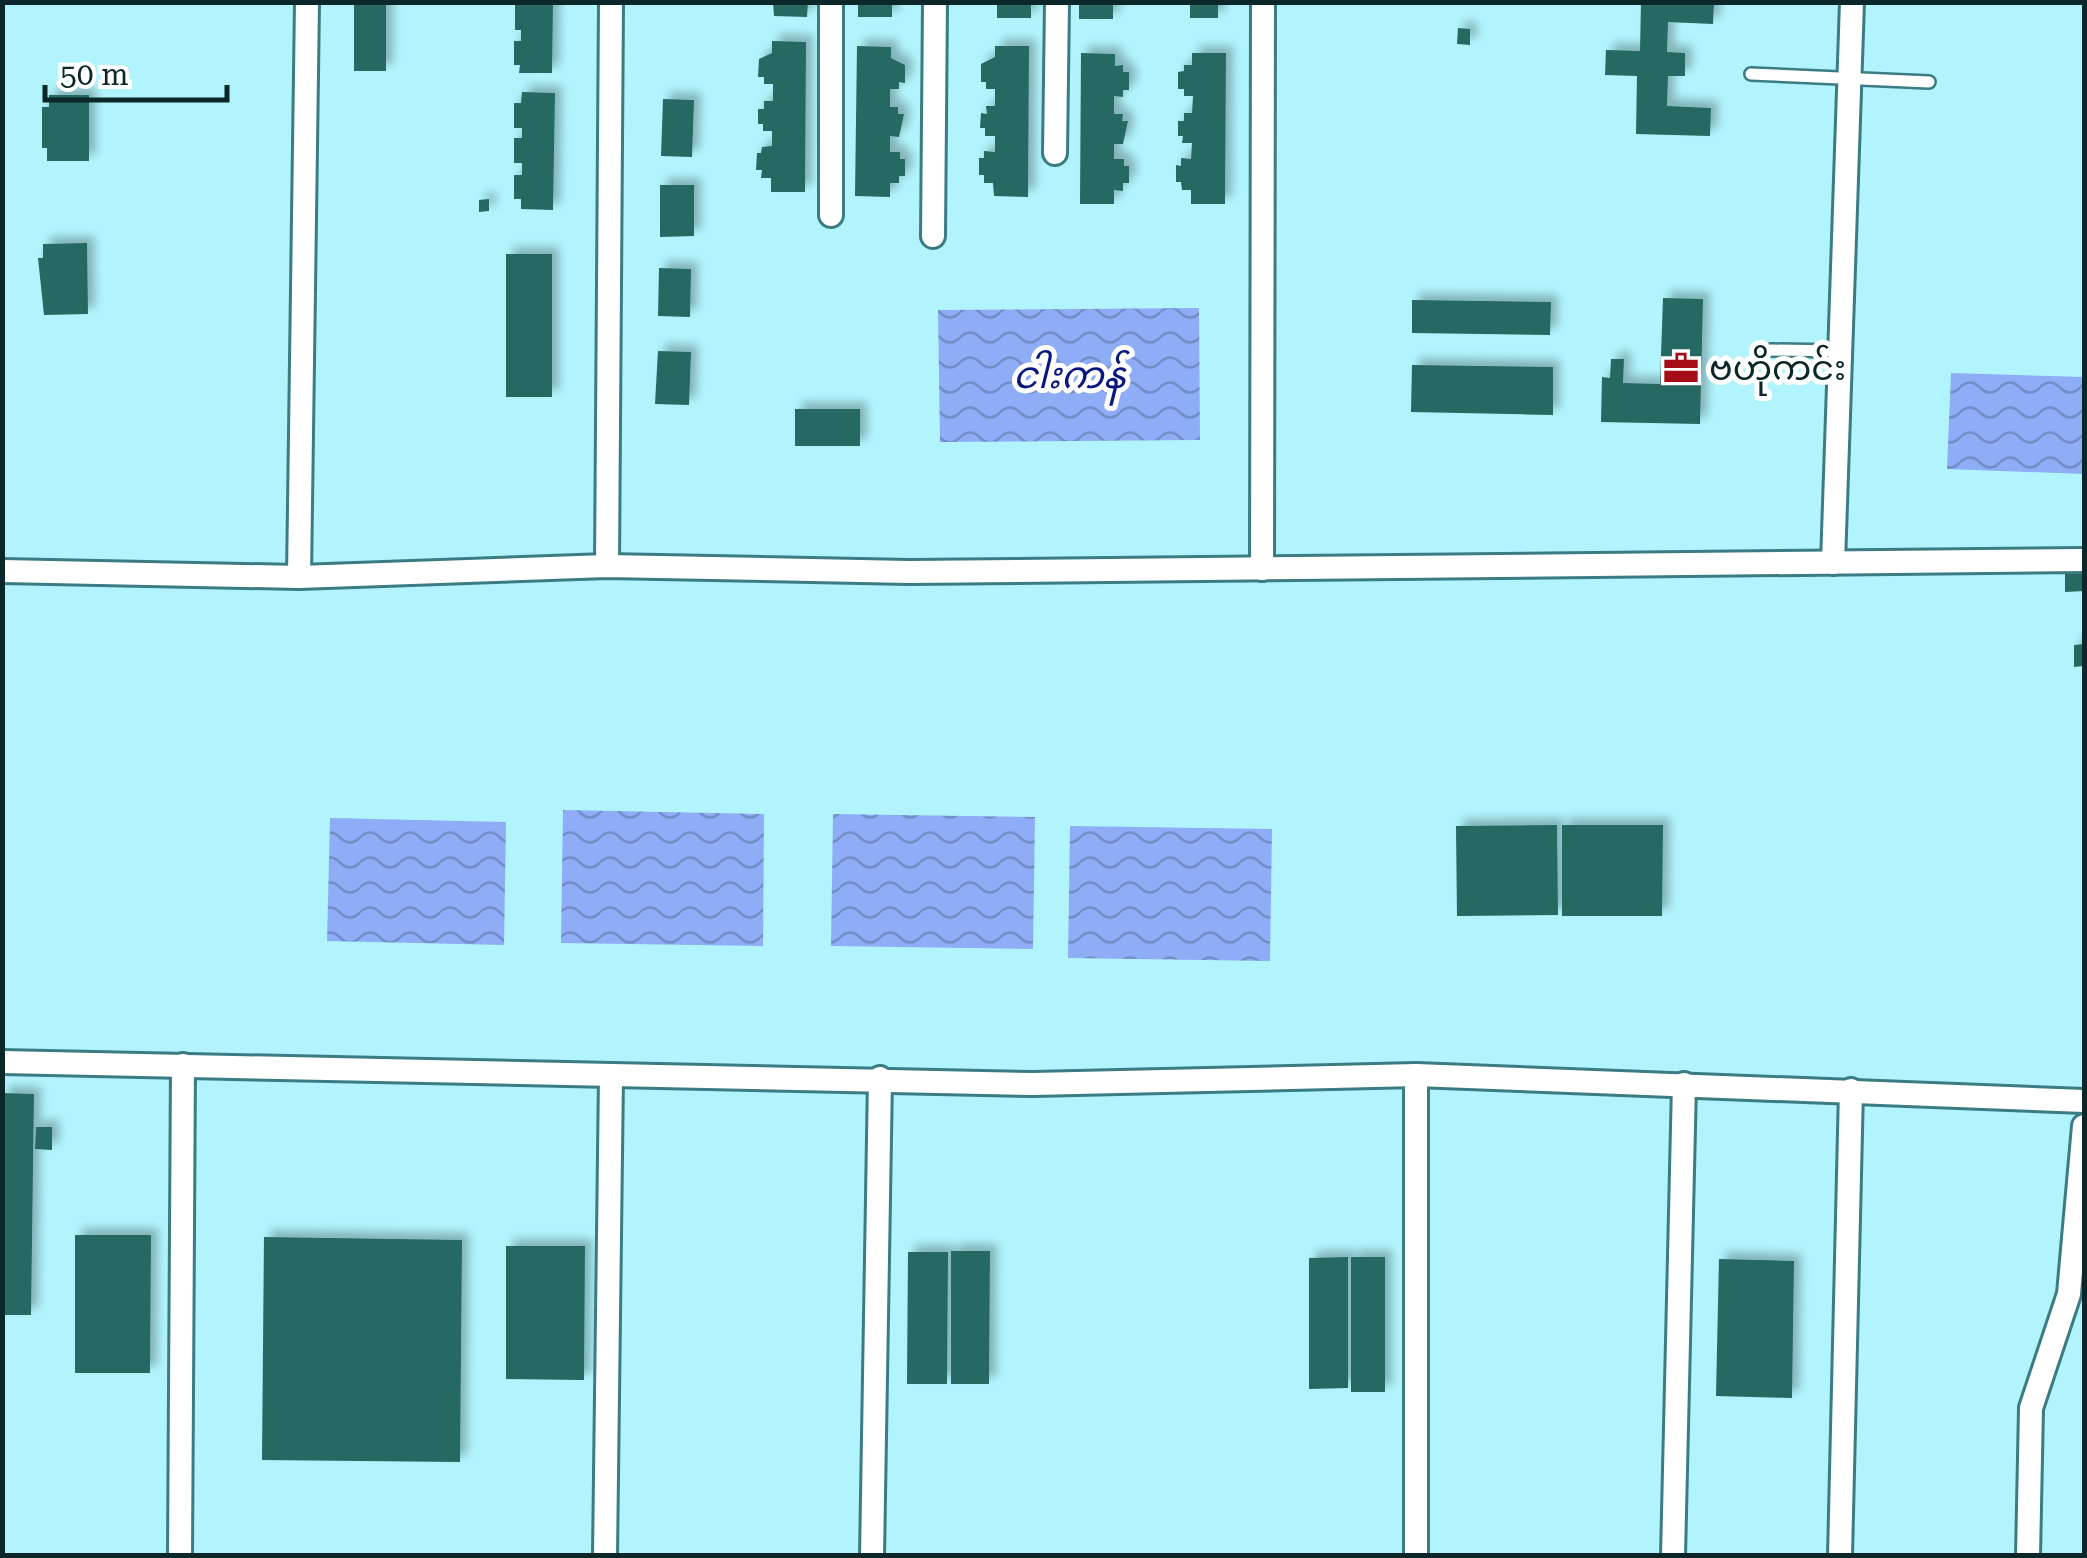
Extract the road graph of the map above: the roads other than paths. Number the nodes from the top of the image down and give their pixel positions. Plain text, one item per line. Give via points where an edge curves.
1 (307, 2) edge
2 (610, 2) edge
3 (831, 2) edge
4 (935, 2) edge
5 (1057, 2) edge
6 (1263, 2) edge
7 (1852, 2) edge
8 (1751, 74) dead end
9 (1849, 77) junction
10 (1929, 82) dead end
11 (1055, 153) dead end
12 (831, 214) dead end
13 (933, 236) dead end
14 (1771, 350) dead end
15 (1840, 351) junction
16 (2084, 560) edge
17 (1834, 562) junction
18 (607, 566) junction
19 (1262, 569) junction
20 (2, 571) edge
21 (299, 577) junction
22 (2, 1062) edge
23 (183, 1065) junction
24 (611, 1075) junction
25 (1416, 1075) junction
26 (880, 1078) junction
27 (1684, 1084) junction
28 (1851, 1090) junction
29 (2084, 1101) edge
30 (2084, 1126) edge
31 (180, 1556) edge
32 (605, 1556) edge
33 (872, 1556) edge
34 (1416, 1556) edge
35 (1673, 1556) edge
36 (1840, 1556) edge
37 (2028, 1556) edge

1 - 21 street
2 - 18 street
3 - 12 street
4 - 13 street
5 - 11 street
6 - 19 street
7 - 9 street
8 - 9 lane
9 - 10 lane
9 - 15 street
14 - 15 lane
15 - 17 street
16 - 17 street
17 - 19 street
18 - 19 street
18 - 21 street
20 - 21 street
22 - 23 street
23 - 24 street
23 - 31 street
24 - 26 street
24 - 32 street
25 - 26 street via 1034,1084
25 - 27 street
25 - 34 street
26 - 33 street
27 - 28 street
27 - 35 street
28 - 29 street
28 - 36 street
30 - 37 street via 2069,1294 2031,1408

